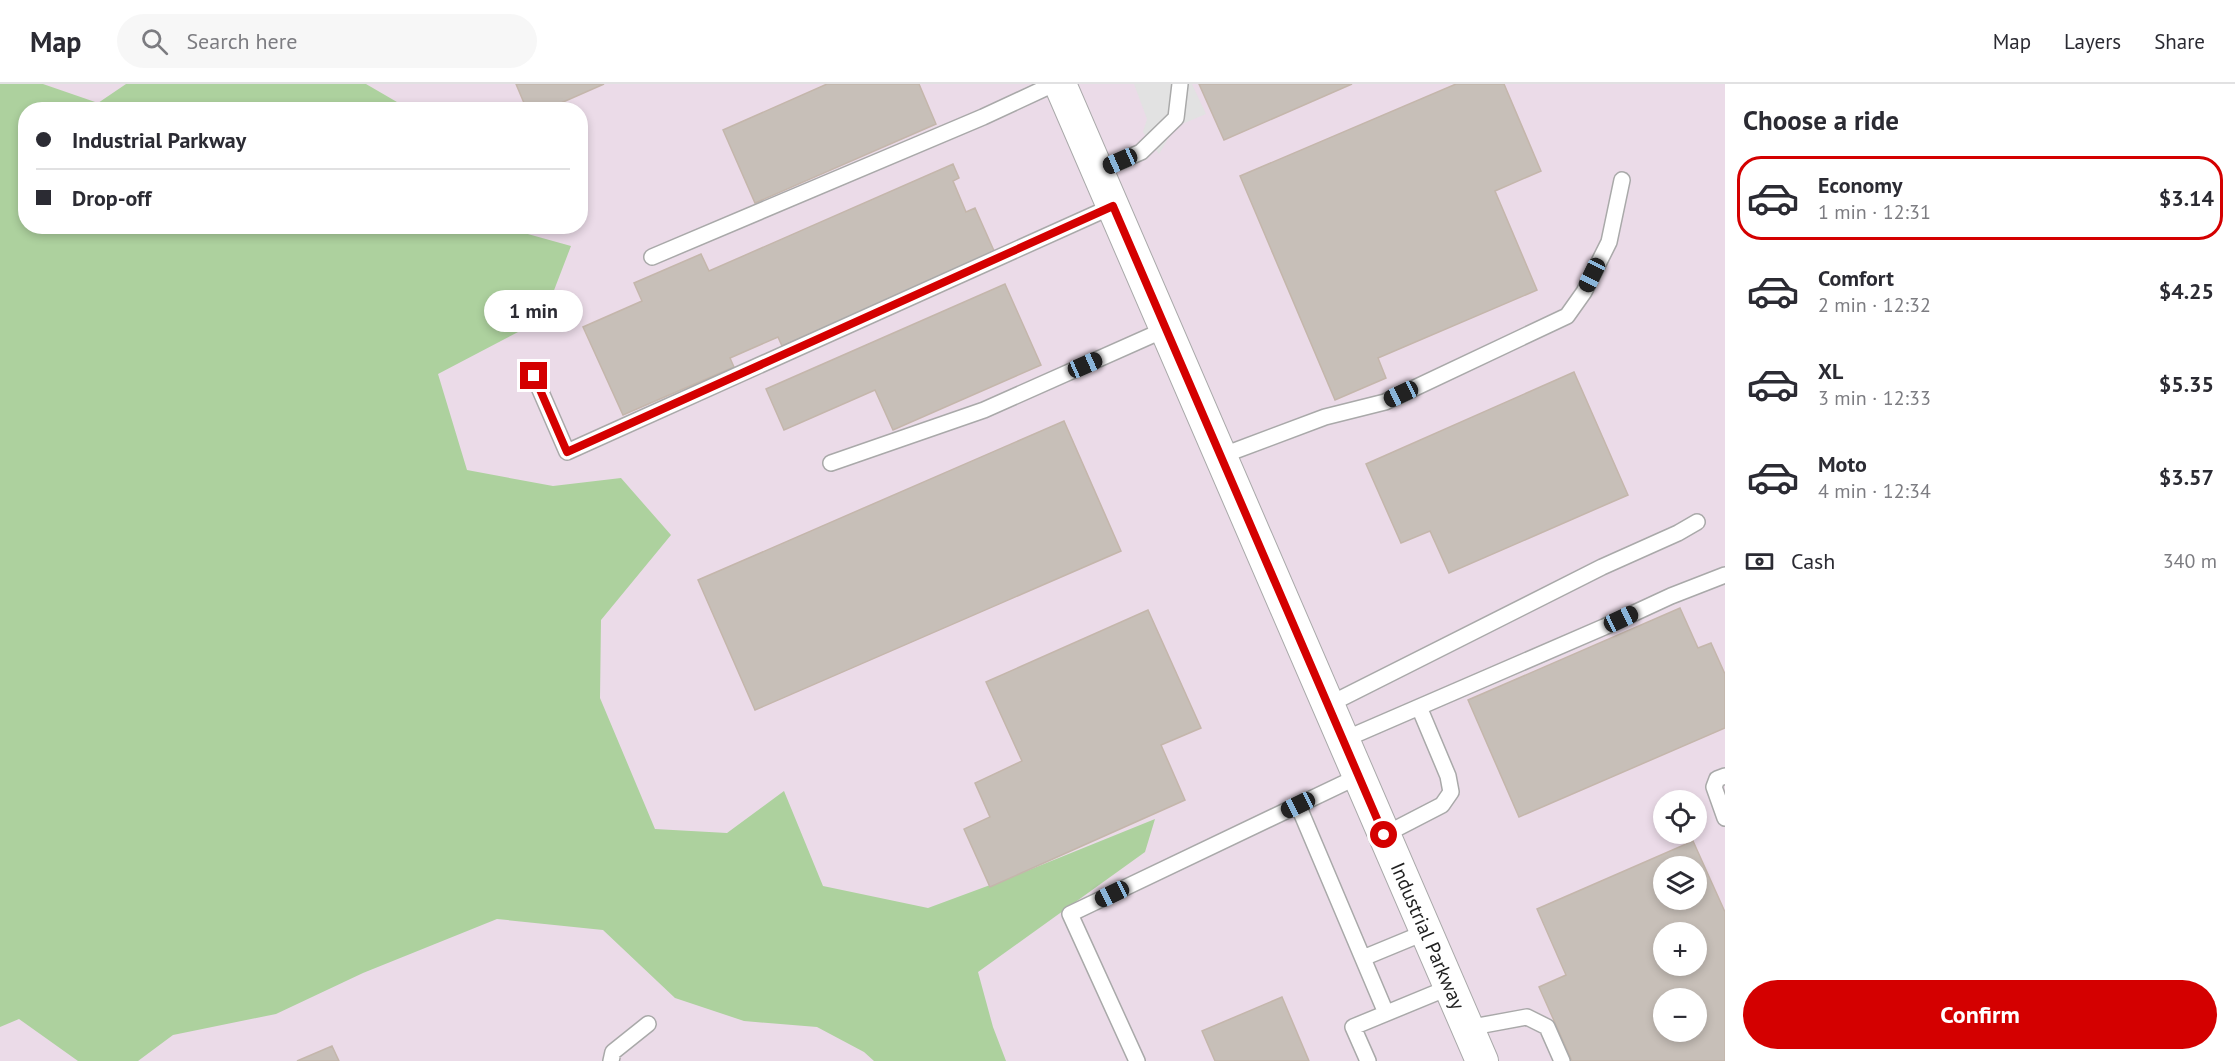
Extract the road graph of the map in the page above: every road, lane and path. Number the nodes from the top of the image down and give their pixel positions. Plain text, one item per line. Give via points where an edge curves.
1 (1054, 84) edge
2 (1060, 84) edge
3 (1180, 84) edge
4 (1098, 171) junction
5 (1622, 180) dead end
6 (1113, 206) junction
7 (652, 257) dead end
8 (1166, 330) junction
9 (534, 376) dead end
10 (1221, 456) junction
11 (831, 463) dead end
12 (1697, 522) dead end
13 (1725, 575) edge
14 (1328, 705) junction
15 (1419, 707) junction
16 (1343, 740) junction
17 (1359, 776) junction
18 (1725, 776) edge
19 (1298, 805) junction
20 (1725, 818) edge
21 (1384, 835) junction
22 (1426, 932) junction
23 (1363, 958) junction
24 (1450, 987) junction
25 (1386, 1013) junction
26 (648, 1024) dead end
27 (1467, 1028) junction
28 (611, 1061) edge
29 (1137, 1061) edge
30 (1368, 1061) edge
31 (1482, 1061) edge
32 (1562, 1061) edge

1 - 7 lane
2 - 4 street, Industrial Parkway
3 - 4 lane via 1176,118 1141,152
4 - 6 street, Industrial Parkway
5 - 10 lane via 1609,242 1567,316 1384,402 1325,417
6 - 8 street, Industrial Parkway
6 - 9 lane via 567,452
8 - 10 street, Industrial Parkway
8 - 11 lane via 984,410
10 - 14 street, Industrial Parkway
12 - 14 lane
13 - 15 lane
14 - 16 street, Industrial Parkway
15 - 16 lane
15 - 21 lane via 1451,792 1442,805
16 - 17 street, Industrial Parkway
17 - 19 lane
17 - 21 street, Industrial Parkway
18 - 20 lane via 1717,779 1714,787
19 - 23 lane
19 - 29 lane via 1070,914
21 - 22 street, Industrial Parkway
22 - 23 lane
22 - 24 street, Industrial Parkway
23 - 25 lane
24 - 25 lane
24 - 27 street, Industrial Parkway
25 - 30 lane via 1353,1027
26 - 28 lane via 613,1052
27 - 31 street, Industrial Parkway
27 - 32 lane via 1527,1017 1547,1027

